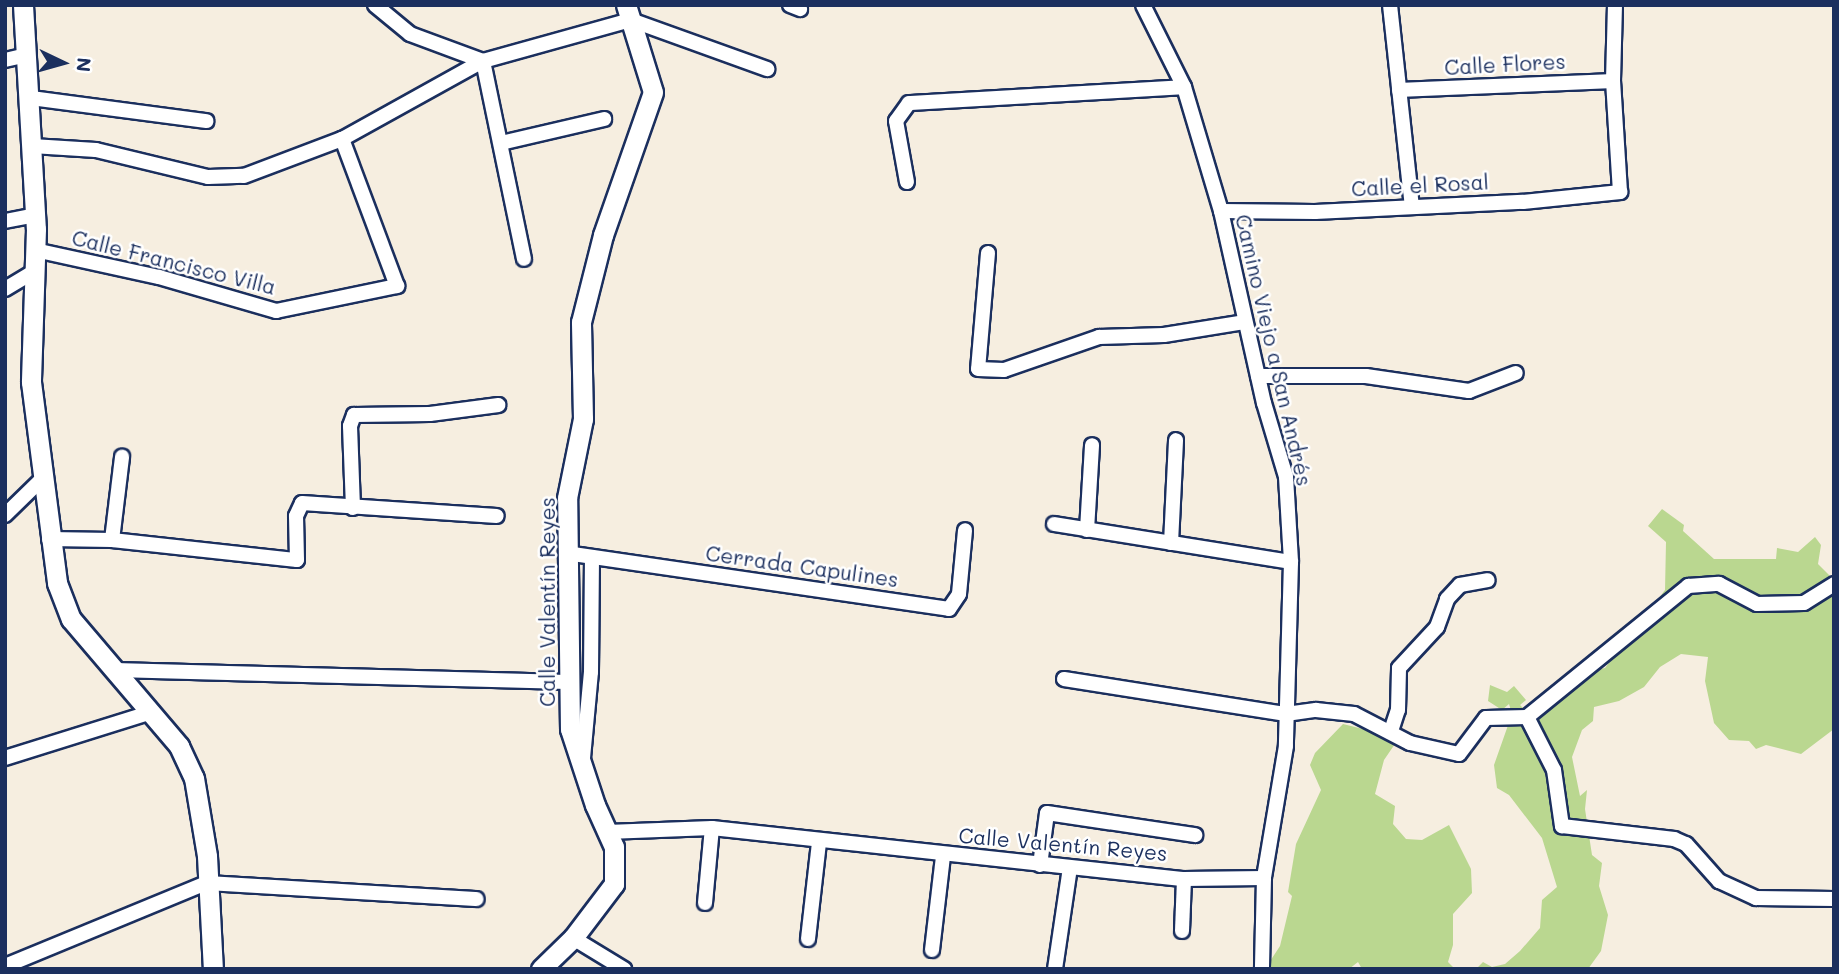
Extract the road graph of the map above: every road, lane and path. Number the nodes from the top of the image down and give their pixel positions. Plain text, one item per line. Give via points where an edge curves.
1 (23, 5) edge
2 (375, 5) edge
3 (1143, 5) edge
4 (1390, 5) edge
5 (1615, 5) edge
6 (629, 13) edge
7 (27, 55) junction
8 (5, 60) edge
9 (483, 61) junction
10 (766, 69) dead end
11 (1613, 81) junction
12 (1184, 87) junction
13 (1399, 90) junction
14 (31, 98) junction
15 (604, 119) dead end
16 (206, 121) dead end
17 (342, 139) junction
18 (501, 143) junction
19 (32, 146) junction
20 (907, 182) dead end
21 (1412, 206) junction
22 (1221, 211) junction
23 (35, 215) junction
24 (5, 221) edge
25 (35, 250) junction
26 (988, 253) dead end
27 (524, 259) dead end
28 (35, 271) junction
29 (5, 289) edge
30 (1244, 322) junction
31 (1516, 373) dead end
32 (1258, 376) junction
33 (498, 405) dead end
34 (1176, 440) dead end
35 (1092, 444) dead end
36 (122, 457) dead end
37 (40, 481) junction
38 (353, 508) junction
39 (5, 514) edge
40 (497, 516) dead end
41 (1055, 524) dead end
42 (965, 530) dead end
43 (1087, 530) junction
44 (49, 538) junction
45 (111, 540) junction
46 (1171, 543) junction
47 (566, 553) junction
48 (592, 557) junction
49 (1291, 562) junction
50 (1488, 580) dead end
51 (1834, 584) edge
52 (111, 670) junction
53 (1064, 679) dead end
54 (570, 682) junction
55 (152, 712) junction
56 (1286, 714) junction
57 (1527, 717) junction
58 (1391, 731) junction
59 (5, 758) edge
60 (582, 770) junction
61 (712, 828) junction
62 (607, 832) junction
63 (1195, 835) dead end
64 (819, 842) junction
65 (943, 856) junction
66 (1040, 865) junction
67 (1070, 868) junction
68 (1264, 877) junction
69 (1184, 879) junction
70 (206, 883) junction
71 (477, 899) dead end
72 (1834, 899) edge
73 (705, 903) dead end
74 (1182, 931) dead end
75 (573, 938) junction
76 (808, 939) dead end
77 (932, 950) dead end
78 (5, 966) edge
79 (213, 969) edge
80 (541, 969) edge
81 (624, 969) edge
82 (1055, 969) edge
83 (1262, 969) edge

1 - 7 street
2 - 9 street via 410,34
3 - 12 street, Camino Viejo a San Andrés
4 - 13 street
5 - 11 street
6 - 9 street
6 - 10 street
6 - 47 street, Calle Valentín Reyes via 653,92 603,235 581,322 583,419 567,498
7 - 8 street
7 - 14 street
9 - 17 street
9 - 18 street
11 - 13 street, Calle Flores
11 - 21 street, Calle el Rosal via 1620,192
12 - 20 street via 909,103 896,121
12 - 22 street, Camino Viejo a San Andrés
13 - 21 street
14 - 16 street
14 - 19 street
15 - 18 street
17 - 19 street via 244,176 208,177 96,150
17 - 25 street, Calle Francisco Villa via 397,286 276,311 159,277
18 - 27 street
19 - 23 street
21 - 22 street, Calle el Rosal
22 - 30 street, Camino Viejo a San Andrés
23 - 24 street
23 - 25 street
25 - 28 street
26 - 30 street via 978,369 1004,370 1099,337 1164,335
28 - 29 street
28 - 37 street via 30,382
30 - 32 street, Camino Viejo a San Andrés
31 - 32 street via 1469,391 1366,376
32 - 49 street, Camino Viejo a San Andrés via 1286,477
33 - 38 street via 430,414 354,415 350,426
34 - 46 street
35 - 43 street
36 - 45 street
37 - 39 street
37 - 44 street
38 - 40 street
38 - 45 street via 308,502 297,506 297,560
41 - 43 street
42 - 48 street, Cerrada Capulines via 959,594 949,609
43 - 46 street
44 - 45 street
44 - 52 street via 57,583 71,619
46 - 49 street
47 - 48 street, Cerrada Capulines
47 - 54 street, Calle Valentín Reyes
48 - 60 street via 591,672
49 - 56 street, Camino Viejo a San Andrés
50 - 58 street via 1460,584 1447,599 1437,627 1399,668 1398,710
51 - 57 street via 1804,603 1758,604 1719,584 1688,586
52 - 54 street
52 - 55 street
53 - 56 street
54 - 60 street, Calle Valentín Reyes via 570,730
55 - 59 street
55 - 70 street via 178,746 194,778 202,811
56 - 58 street via 1316,710 1354,715
56 - 68 street, Camino Viejo a San Andrés via 1286,746
57 - 58 street via 1486,718 1459,754 1432,751
57 - 72 street via 1555,770 1562,826 1674,839 1686,844 1719,881 1756,898
60 - 62 street, Calle Valentín Reyes
61 - 62 street, Calle Valentín Reyes
61 - 64 street, Calle Valentín Reyes
61 - 73 street
62 - 75 street, Calle Valentín Reyes via 614,847 614,884
63 - 66 street via 1047,813
64 - 65 street, Calle Valentín Reyes
64 - 76 street
65 - 66 street, Calle Valentín Reyes
65 - 77 street
66 - 67 street, Calle Valentín Reyes
67 - 69 street, Calle Valentín Reyes
67 - 82 street
68 - 69 street, Calle Valentín Reyes
68 - 83 street, Camino Viejo a San Andrés
69 - 74 street
70 - 71 street
70 - 78 street
70 - 79 street
75 - 80 street, Calle Valentín Reyes
75 - 81 street

